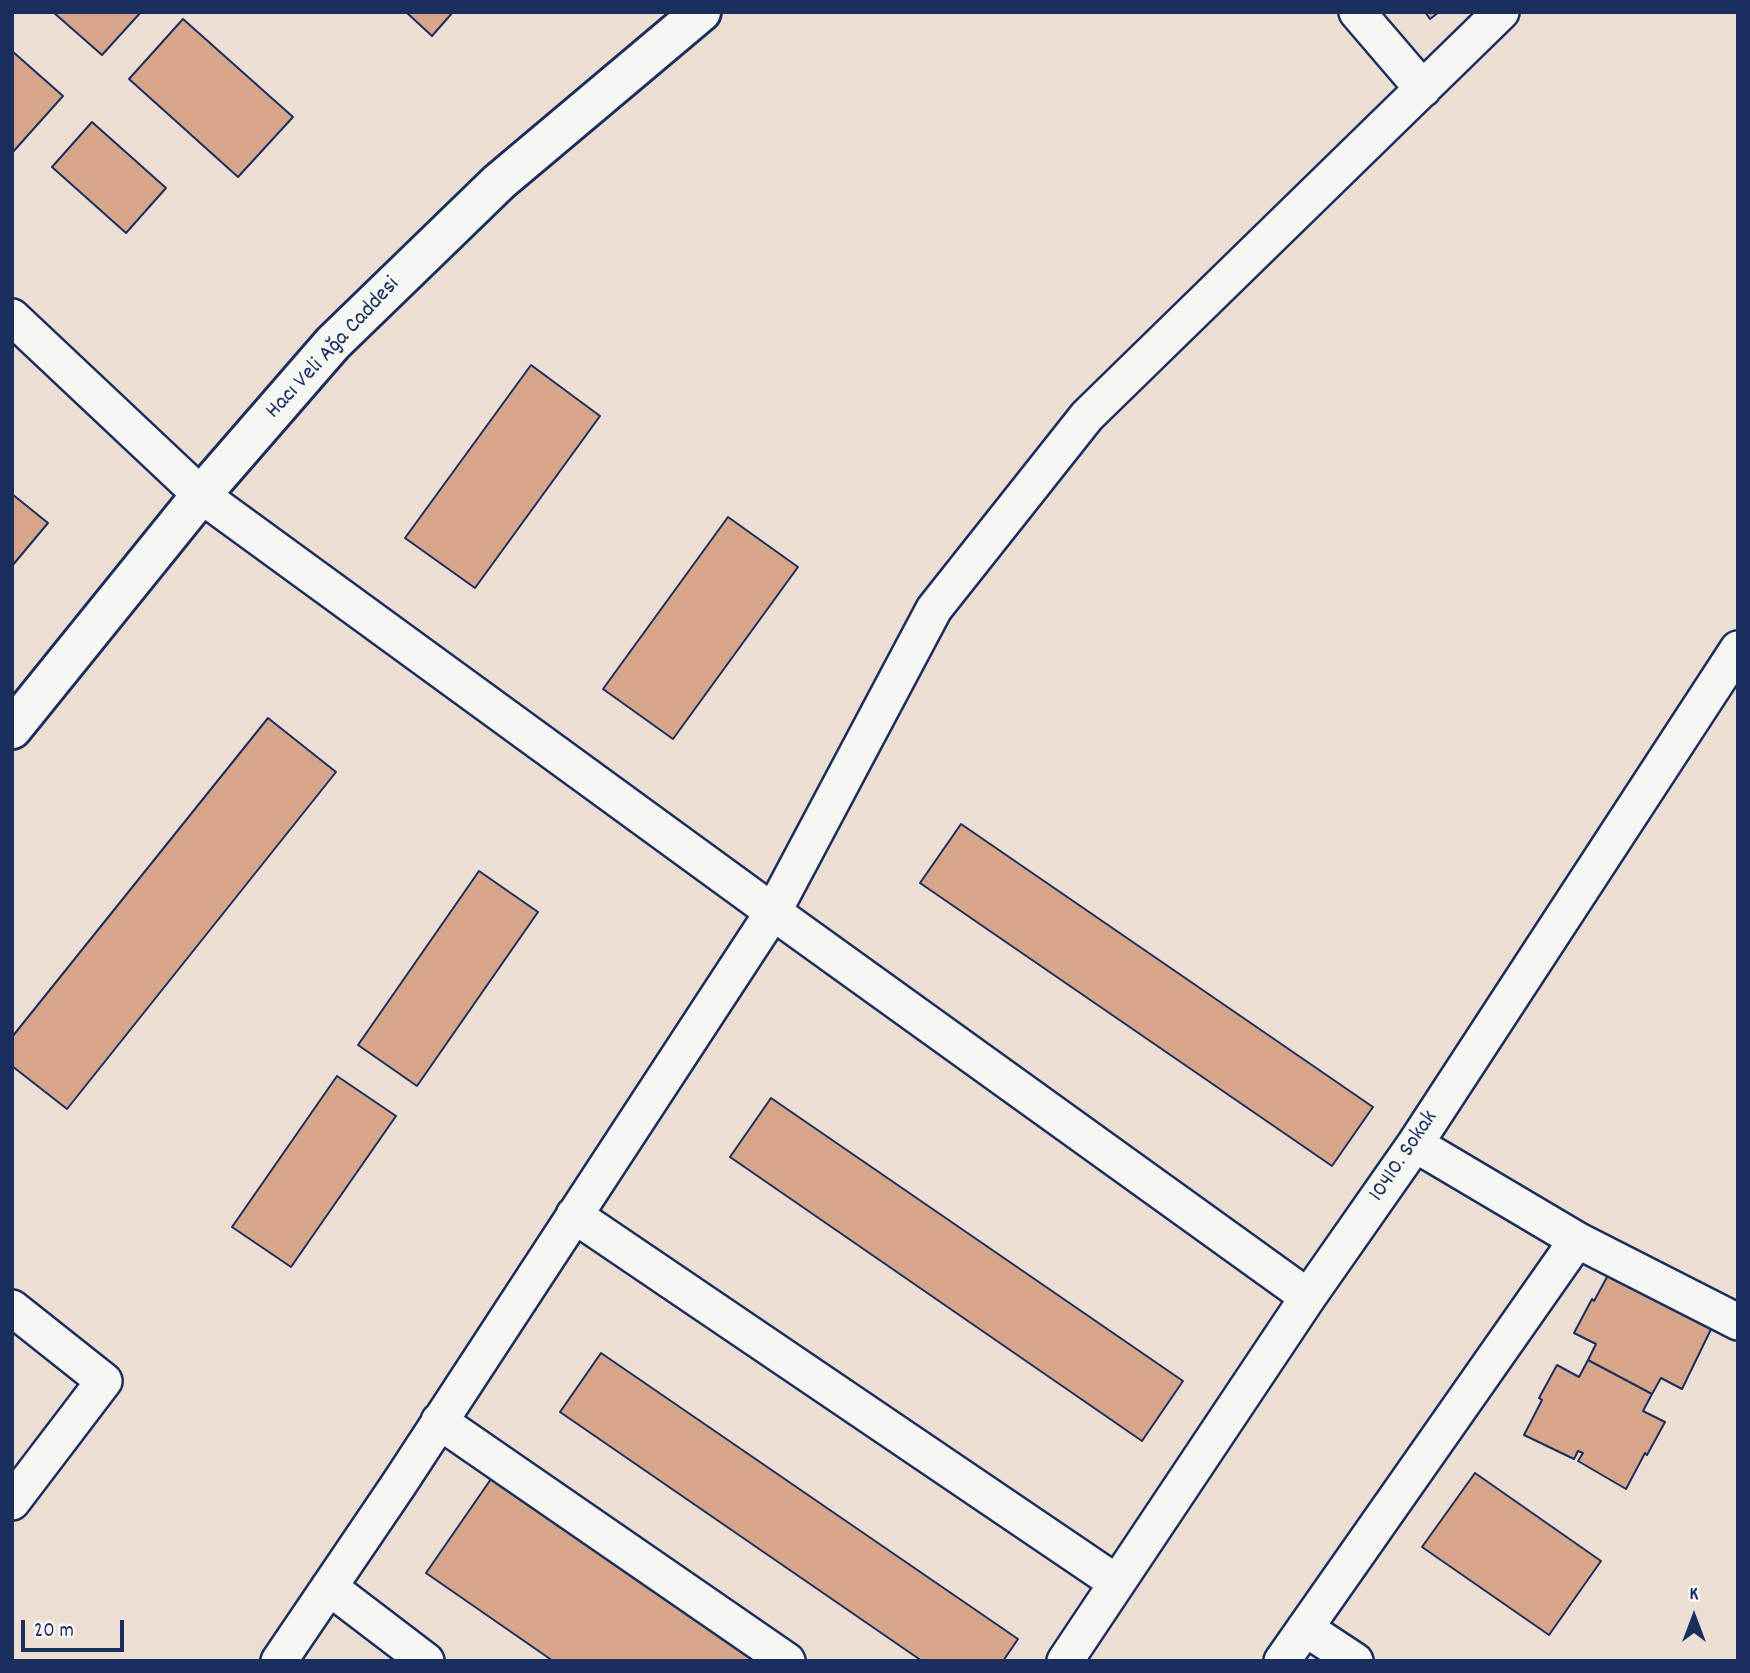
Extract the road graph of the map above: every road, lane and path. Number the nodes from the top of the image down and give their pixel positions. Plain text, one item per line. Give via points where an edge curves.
1 (701, 12) edge
2 (1357, 12) edge
3 (1501, 12) edge
4 (1423, 89) junction
5 (14, 321) edge
6 (201, 495) junction
7 (1738, 649) edge
8 (12, 729) edge
9 (773, 912) junction
10 (1415, 1144) junction
11 (574, 1215) junction
12 (1577, 1240) junction
13 (1308, 1297) junction
14 (12, 1308) edge
15 (1738, 1322) edge
16 (439, 1421) junction
17 (12, 1502) edge
18 (1117, 1583) junction
19 (328, 1587) junction
20 (1305, 1628) junction
21 (279, 1661) edge
22 (426, 1661) edge
23 (787, 1661) edge
24 (1065, 1661) edge
25 (1282, 1661) edge
26 (1355, 1661) edge

1 - 6 street, Hacı Veli Ağa Caddesi via 499,183 333,343
2 - 4 street
3 - 4 street
4 - 9 street via 1087,416 934,609
5 - 6 street
6 - 8 street, Hacı Veli Ağa Caddesi
6 - 9 street
7 - 10 street, 10410. Sokak
9 - 11 street
9 - 13 street
10 - 12 street
10 - 13 street, 10410. Sokak
11 - 16 street
11 - 18 street
12 - 15 street
12 - 20 street
13 - 18 street, 10410. Sokak
14 - 17 street via 104,1381
16 - 19 street
16 - 23 street
18 - 24 street, 10410. Sokak
19 - 21 street
19 - 22 street
20 - 25 street
20 - 26 street

